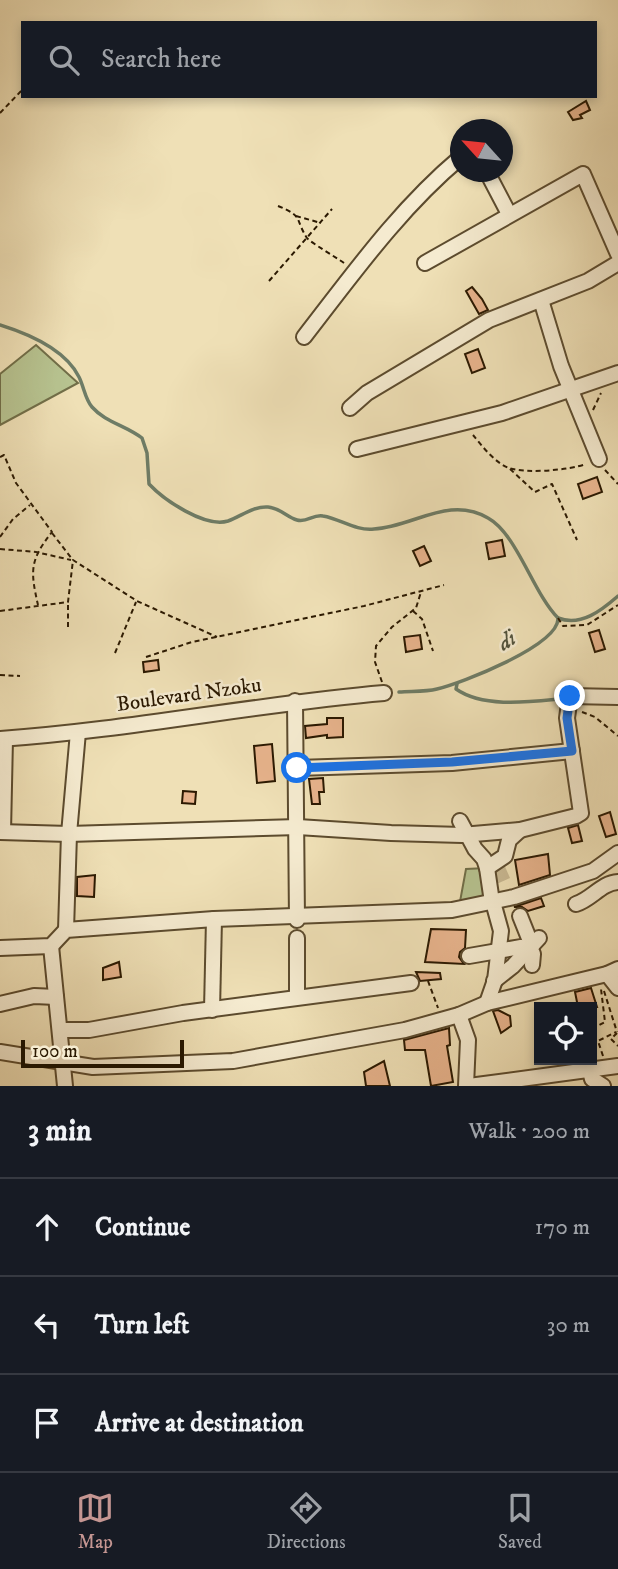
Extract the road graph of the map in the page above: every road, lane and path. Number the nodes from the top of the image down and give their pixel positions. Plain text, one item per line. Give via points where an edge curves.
1 (21, 91) edge
2 (0, 113) edge
3 (450, 166) edge
4 (492, 182) edge
5 (278, 206) dead end
6 (332, 209) dead end
7 (509, 214) junction
8 (295, 215) junction
9 (321, 223) junction
10 (307, 240) junction
11 (618, 254) edge
12 (425, 262) dead end
13 (618, 263) edge
14 (357, 269) junction
15 (269, 281) dead end
16 (541, 300) junction
17 (304, 337) dead end
18 (618, 373) edge
19 (571, 390) junction
20 (602, 392) dead end
21 (350, 408) dead end
22 (463, 423) junction
23 (585, 426) junction
24 (357, 449) dead end
25 (0, 457) edge
26 (599, 459) junction
27 (509, 468) junction
28 (618, 484) edge
29 (30, 504) junction
30 (52, 532) junction
31 (0, 537) edge
32 (577, 540) dead end
33 (0, 549) edge
34 (36, 552) junction
35 (72, 560) junction
36 (444, 585) dead end
37 (421, 591) junction
38 (137, 601) junction
39 (68, 602) junction
40 (618, 605) edge
41 (38, 606) junction
42 (413, 610) junction
43 (0, 611) edge
44 (558, 618) dead end
45 (68, 627) dead end
46 (218, 638) junction
47 (433, 651) dead end
48 (115, 653) dead end
49 (146, 657) dead end
50 (0, 675) edge
51 (20, 676) dead end
52 (384, 693) joint
53 (570, 696) junction
54 (618, 697) edge
55 (295, 701) junction
56 (78, 732) junction
57 (618, 736) edge
58 (3, 739) edge
59 (572, 751) junction
60 (297, 768) junction
61 (298, 827) junction
62 (463, 828) junction
63 (520, 831) junction
64 (1, 832) edge
65 (69, 834) junction
66 (443, 834) junction
67 (475, 849) junction
68 (615, 860) edge
69 (514, 865) dead end
70 (494, 867) junction
71 (618, 883) edge
72 (492, 902) junction
73 (576, 904) dead end
74 (520, 916) dead end
75 (297, 918) junction
76 (214, 919) junction
77 (66, 930) junction
78 (297, 939) dead end
79 (534, 944) junction
80 (51, 946) junction
81 (0, 948) edge
82 (498, 951) junction
83 (469, 956) dead end
84 (532, 965) dead end
85 (509, 969) junction
86 (613, 972) edge
87 (428, 981) dead end
88 (494, 982) junction
89 (411, 983) dead end
90 (618, 988) edge
91 (56, 997) junction
92 (297, 997) junction
93 (505, 998) junction
94 (487, 1003) junction
95 (0, 1004) edge
96 (212, 1010) junction
97 (459, 1015) junction
98 (441, 1019) junction
99 (597, 1027) edge
100 (60, 1030) junction
101 (617, 1032) edge
102 (618, 1046) edge
103 (0, 1052) edge
104 (63, 1062) junction
105 (615, 1067) edge
106 (590, 1071) junction
107 (65, 1086) edge
108 (467, 1086) edge
109 (603, 1086) edge

1 - 2 path
3 - 14 street via 401,213
4 - 7 street
5 - 8 path
6 - 9 path
7 - 11 street via 583,174
7 - 12 street
8 - 9 path
8 - 10 path
9 - 10 path
10 - 14 path
10 - 15 path
13 - 16 street
14 - 17 street
16 - 19 street
16 - 21 street via 489,320 367,393
18 - 19 street
19 - 22 street
19 - 23 street
20 - 23 path
22 - 24 street
22 - 27 path
23 - 26 street
25 - 29 path via 4,455
26 - 27 path via 562,471
26 - 28 path
27 - 32 path via 535,492 552,484
29 - 30 path
29 - 31 path
30 - 34 path
30 - 35 path
33 - 34 path
34 - 35 path
34 - 41 path via 32,578
35 - 38 path
35 - 39 path
36 - 37 path
37 - 42 path
37 - 46 path
38 - 46 path
38 - 48 path
39 - 41 path
39 - 45 path
40 - 44 path via 587,625 563,626
41 - 43 path
42 - 47 path via 422,619
42 - 52 path via 376,646 375,662
46 - 49 path
50 - 51 path
52 - 55 street, Boulevard Nzoku
53 - 54 street
53 - 57 path via 583,714 596,717
53 - 59 street via 567,718
55 - 56 street, Boulevard Nzoku
55 - 60 street
56 - 58 street, Boulevard Nzoku
56 - 65 street
58 - 64 street
59 - 60 street via 452,762
59 - 63 street via 581,813
60 - 61 street
61 - 65 street
61 - 66 street
61 - 75 street
62 - 63 street
62 - 66 street
62 - 67 street
63 - 70 street via 509,840 505,856
64 - 65 street
65 - 77 street
66 - 67 street
67 - 70 street
68 - 72 street via 538,889 507,891
69 - 70 street
70 - 72 street
71 - 73 street via 608,883
72 - 75 street via 452,910
72 - 82 street via 501,931
74 - 79 street
75 - 76 street
76 - 77 street
76 - 96 street
77 - 80 street
78 - 92 street
79 - 82 street
79 - 84 street
79 - 85 street
80 - 81 street
80 - 91 street
82 - 83 street
82 - 85 street
82 - 88 street
85 - 88 street
85 - 93 street via 510,990
86 - 90 street
86 - 93 street
87 - 98 path
88 - 94 street
89 - 92 street
91 - 95 street via 34,996
91 - 100 street
92 - 96 street
93 - 94 street
94 - 97 street
96 - 100 street via 89,1030
97 - 98 street
97 - 108 street via 468,1040
98 - 104 street via 405,1030 233,1061 123,1067
99 - 101 path via 605,1022 601,982
100 - 104 street
101 - 102 path via 611,1039
101 - 105 path via 598,1041 607,1064
103 - 104 street
104 - 107 street
105 - 106 street
106 - 108 street
106 - 109 street

